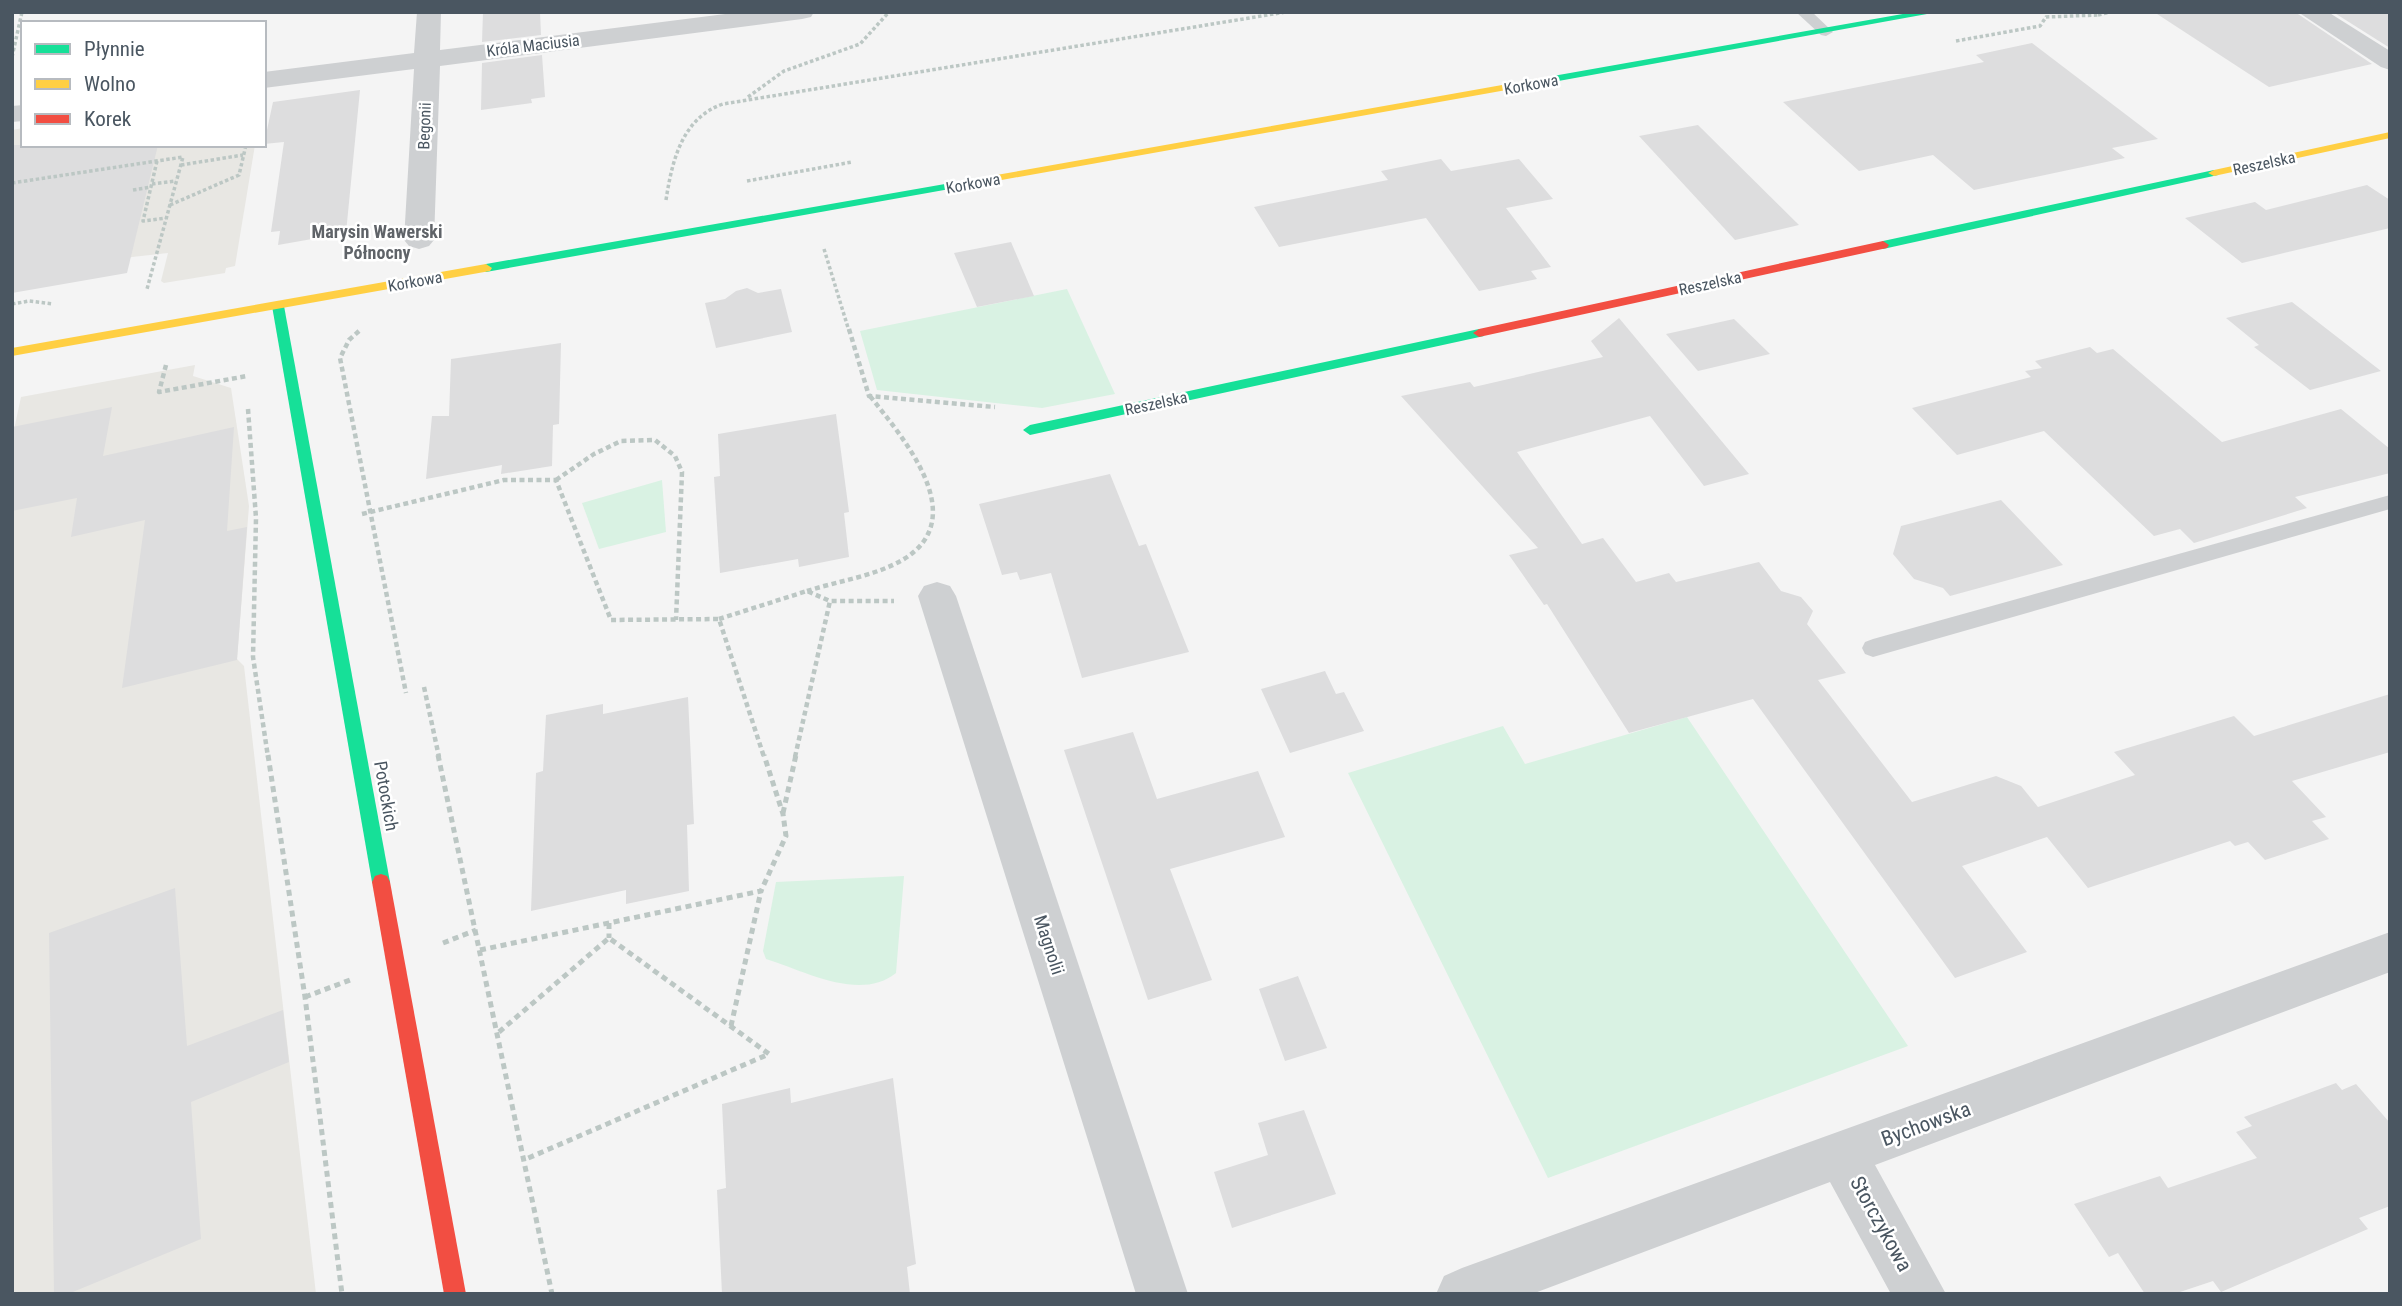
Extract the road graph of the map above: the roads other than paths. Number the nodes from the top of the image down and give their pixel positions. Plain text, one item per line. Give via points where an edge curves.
1 (429, 12) edge
2 (803, 12) edge
3 (1803, 12) edge
4 (1933, 12) edge
5 (2310, 12) edge
6 (1826, 32) junction
7 (426, 59) junction
8 (2390, 62) edge
9 (266, 80) edge
10 (2390, 135) edge
11 (419, 240) dead end
12 (278, 306) junction
13 (12, 352) edge
14 (1030, 430) road end
15 (2390, 502) edge
16 (937, 596) road end
17 (1873, 648) dead end
18 (2390, 952) edge
19 (1842, 1155) junction
20 (455, 1294) edge
21 (1162, 1294) edge
22 (1462, 1294) edge
23 (1920, 1294) edge

1 - 7 street, Begonii
2 - 7 street, Króla Maciusia
3 - 6 lane
4 - 6 street, Korkowa
5 - 8 street
6 - 12 street, Korkowa
7 - 9 street, Króla Maciusia
7 - 11 street, Begonii
10 - 14 street, Reszelska
12 - 13 street, Korkowa
12 - 20 street, Potockich
15 - 17 lane
16 - 21 street, Magnolii
18 - 19 street, Bychowska
19 - 22 street, Bychowska
19 - 23 street, Storczykowa

